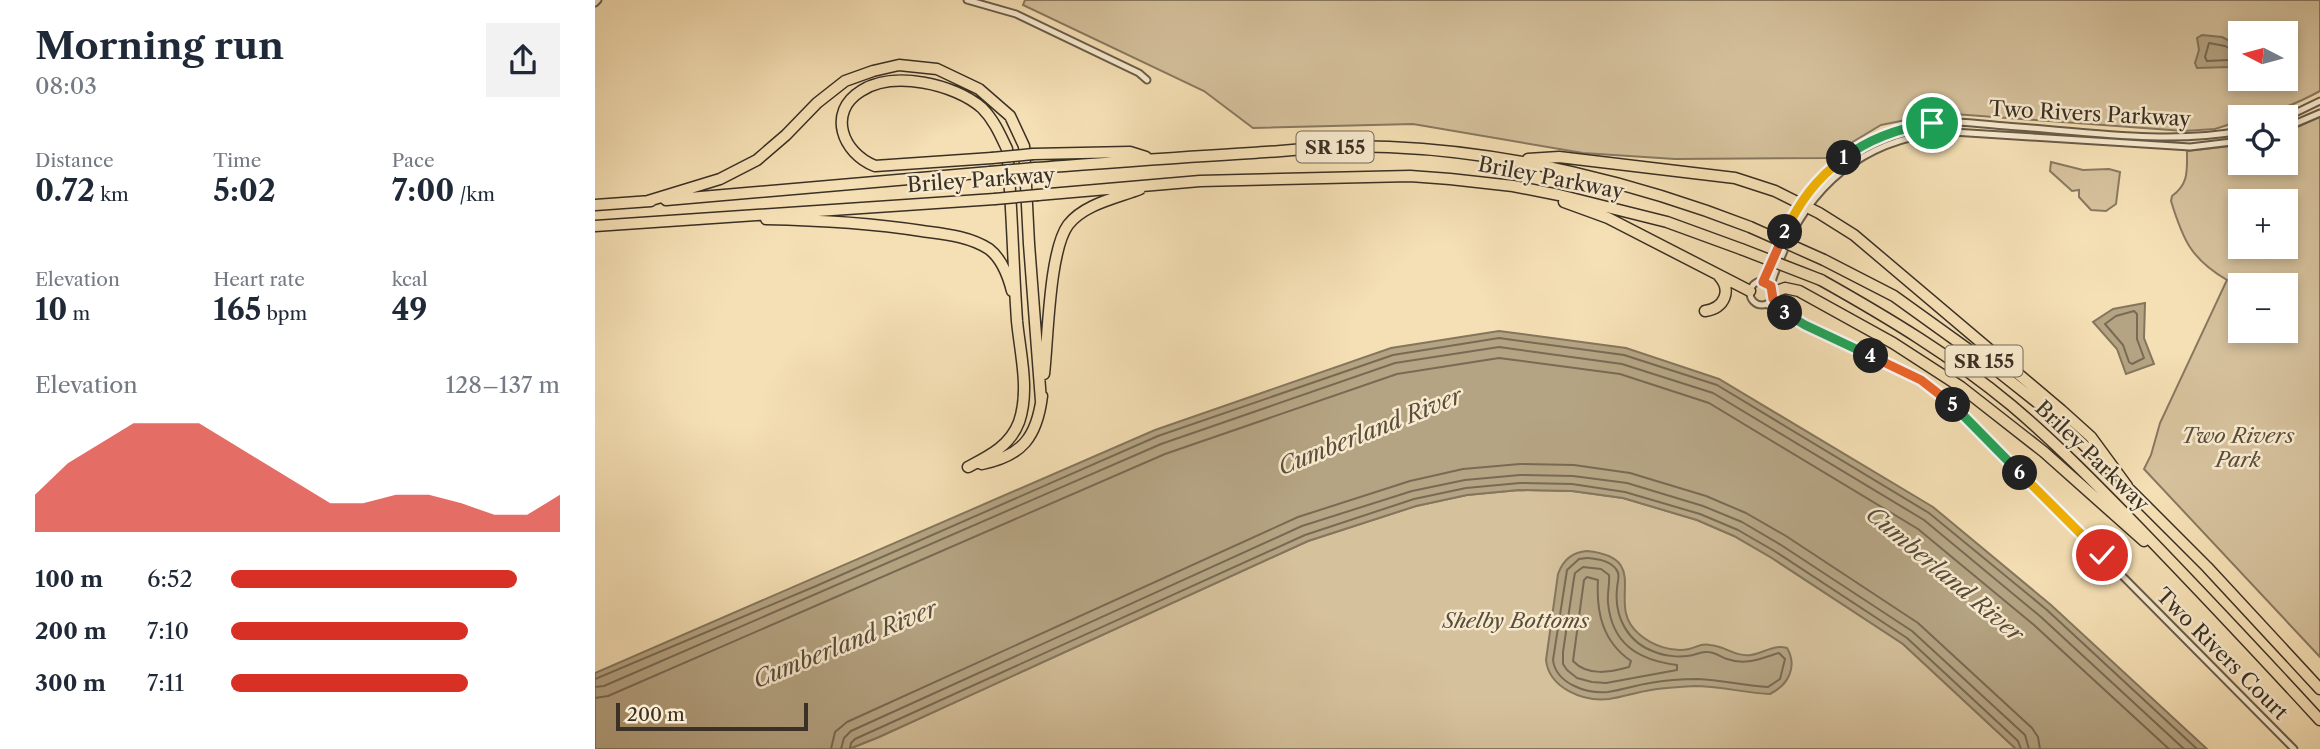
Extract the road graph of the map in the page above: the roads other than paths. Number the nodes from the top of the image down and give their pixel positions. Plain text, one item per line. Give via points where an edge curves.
1 (967, 0) edge
2 (1147, 80) dead end
3 (2320, 102) edge
4 (2298, 112) edge
5 (2320, 113) edge
6 (2298, 122) edge
7 (2228, 132) edge
8 (2228, 142) edge
9 (1153, 159) junction
10 (1518, 160) junction
11 (1479, 182) junction
12 (1157, 184) junction
13 (647, 201) junction
14 (595, 205) edge
15 (1803, 206) junction
16 (692, 218) junction
17 (595, 226) edge
18 (1718, 275) junction
19 (1763, 282) junction
20 (1750, 291) junction
21 (1773, 292) junction
22 (1766, 304) junction
23 (1705, 310) dead end
24 (1789, 315) junction
25 (1017, 319) junction
26 (1041, 401) junction
27 (1018, 424) junction
28 (1033, 430) junction
29 (2126, 486) junction
30 (2197, 588) junction
31 (2320, 690) edge
32 (2320, 720) edge
33 (2294, 749) edge

1 - 2 street via 1016,13
3 - 4 street
5 - 6 street
7 - 15 street, Two Rivers Parkway via 2190,137 1953,122 1910,127 1851,152 1818,179
8 - 15 street, Two Rivers Parkway via 2181,146 1933,132 1893,142 1857,160
9 - 10 highway, Briley Parkway / SR 155 via 1388,147
9 - 13 highway, Briley Parkway / SR 155, bridge
9 - 25 highway, bridge via 1130,152 1033,154 992,158 874,166 848,146 842,123 850,100 876,85 918,82 966,96 997,126 1007,149
10 - 15 highway via 1559,157 1735,178
10 - 29 highway, Briley Parkway / SR 155, bridge via 1618,184 1750,227 1894,296 2048,411
11 - 12 highway, Briley Parkway / SR 155 via 1410,176
11 - 18 highway via 1558,199 1608,218
11 - 30 highway, Briley Parkway / SR 155, bridge via 1559,195 1667,222 1821,280 1884,315 2010,405 2054,443
12 - 16 highway, Briley Parkway / SR 155, bridge via 995,200
12 - 26 highway via 1097,204 1069,224 1063,234 1051,289
13 - 14 highway, Briley Parkway / SR 155
13 - 26 highway via 747,166 845,80 899,65 937,69 979,89 1010,116 1024,146
15 - 19 street, Two Rivers Parkway
15 - 21 street, Two Rivers Parkway via 1773,276
15 - 29 highway via 1854,235 2061,410 2091,437
16 - 17 highway, Briley Parkway / SR 155
16 - 25 highway via 840,222 977,242 998,258 1007,274
18 - 20 highway
18 - 23 highway via 1725,287 1724,299 1717,308
19 - 20 street
19 - 21 street
20 - 22 street via 1754,302
21 - 22 street
21 - 24 street
21 - 30 highway via 1785,288 1800,291 1946,376 2044,452
22 - 24 street, Two Rivers Court
24 - 33 street, Two Rivers Court via 1921,380 1945,398
25 - 27 highway via 1023,394
26 - 28 highway
27 - 28 highway
27 - 28 highway via 1004,445 968,467 1006,458 1029,440
29 - 31 highway, Briley Parkway / SR 155
30 - 32 highway, Briley Parkway / SR 155

